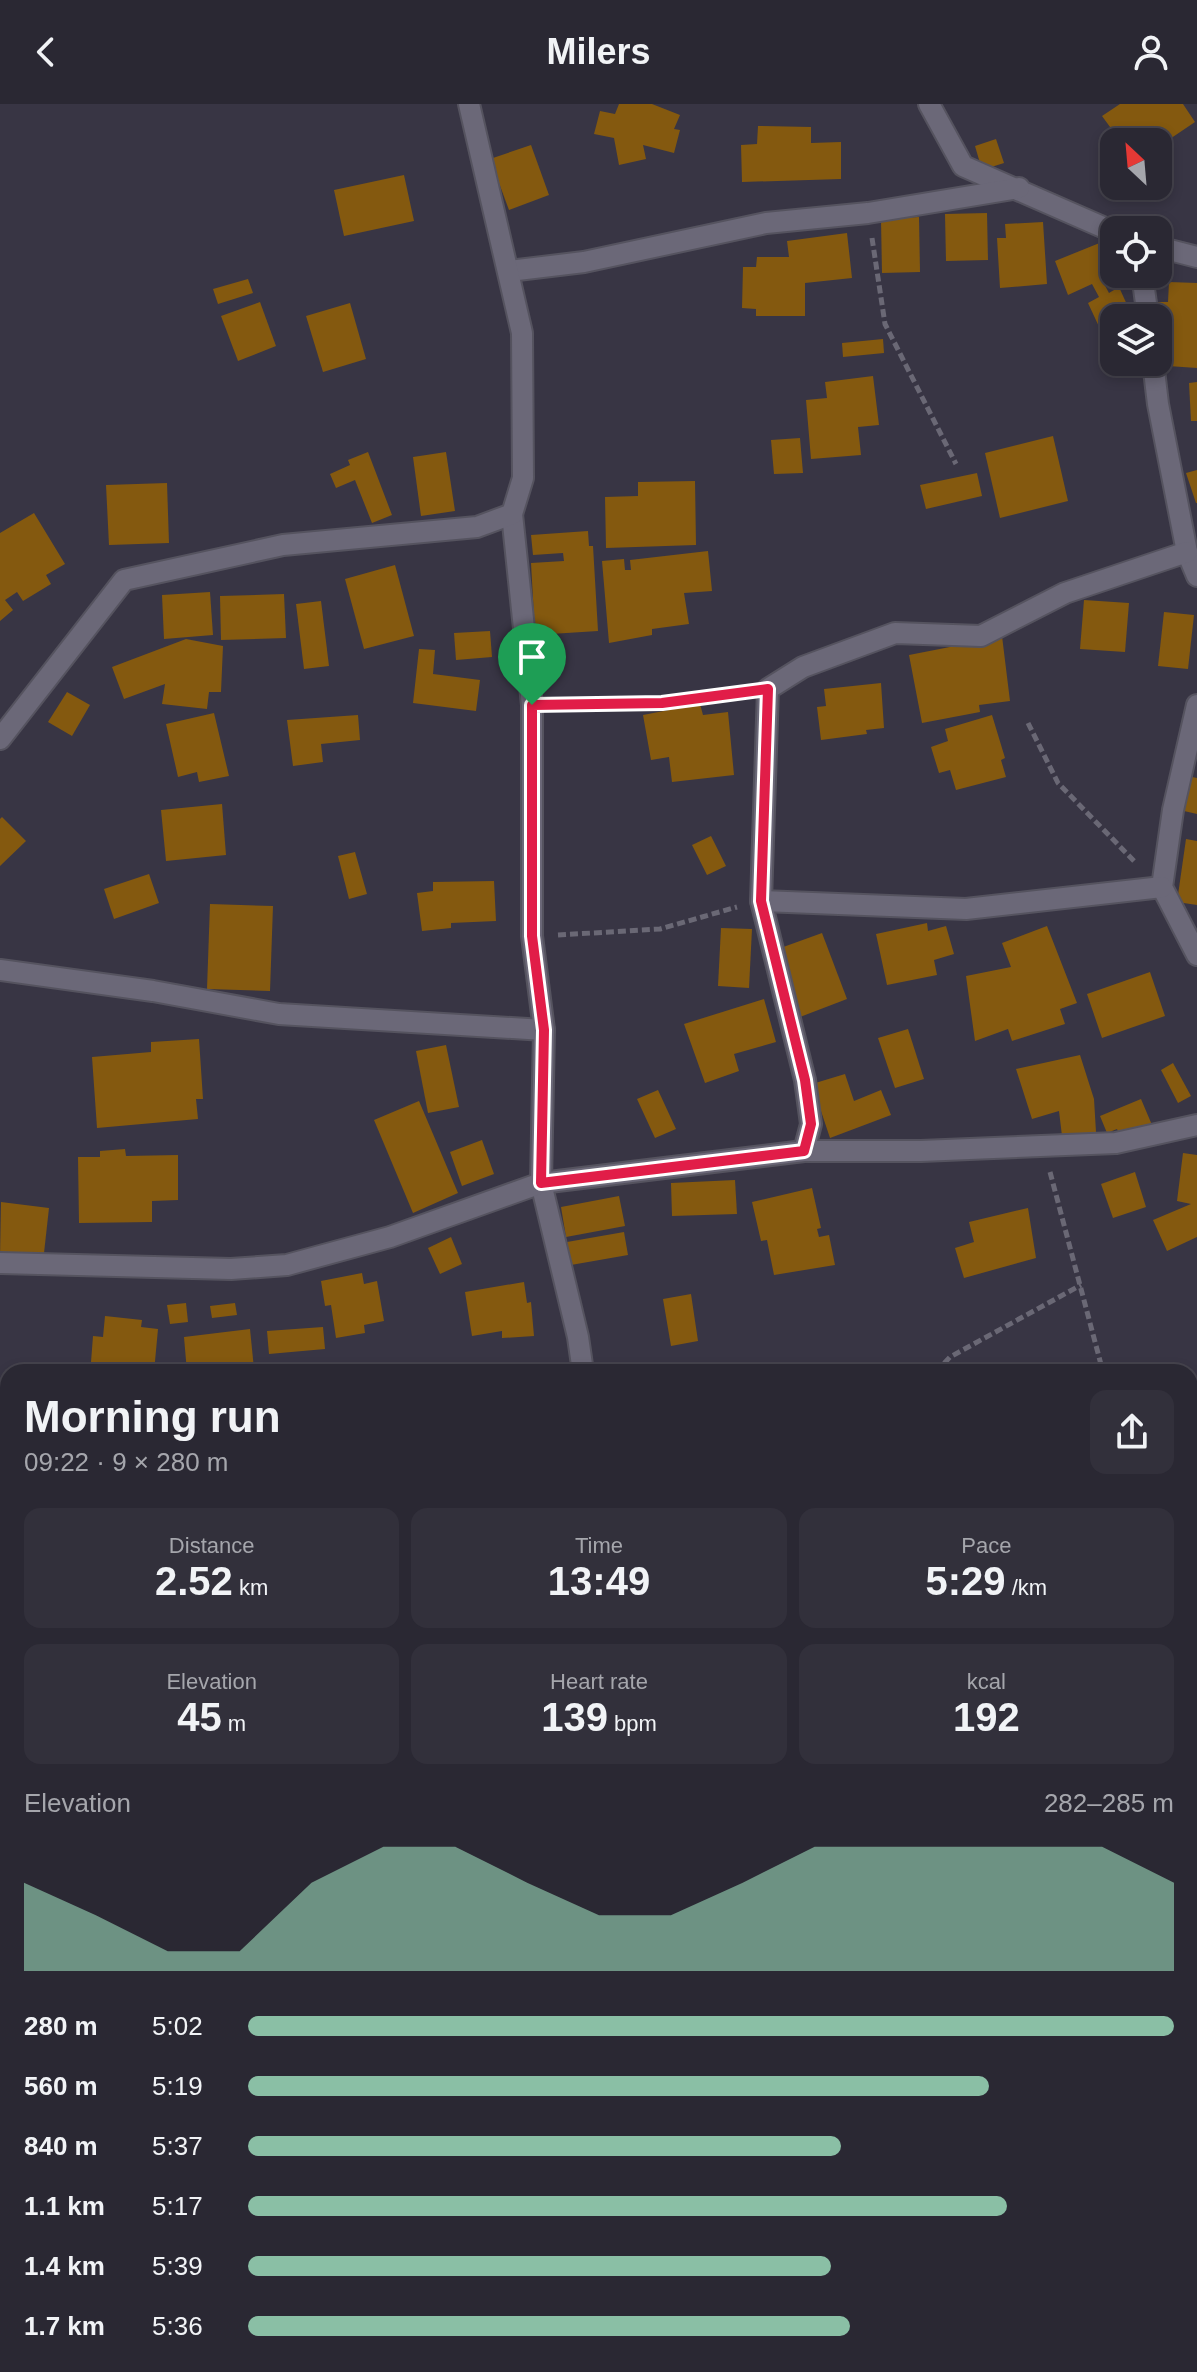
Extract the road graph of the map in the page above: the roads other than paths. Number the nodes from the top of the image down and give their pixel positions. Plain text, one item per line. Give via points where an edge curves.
1 (469, 104) edge
2 (929, 104) edge
3 (1019, 188) junction
4 (1100, 226) edge
5 (1172, 251) edge
6 (1197, 257) edge
7 (509, 271) junction
8 (1155, 376) edge
9 (512, 514) junction
10 (1187, 552) junction
11 (1197, 576) edge
12 (1197, 705) edge
13 (0, 739) edge
14 (1162, 888) junction
15 (761, 901) junction
16 (1197, 955) edge
17 (0, 970) edge
18 (544, 1030) junction
19 (1197, 1125) edge
20 (804, 1151) junction
21 (541, 1183) junction
22 (0, 1263) edge
23 (582, 1364) edge
24 (0, 2372) edge
25 (11, 2372) edge

1 - 7 street
2 - 3 street via 963,166
3 - 4 street
3 - 7 street via 868,213 766,223 584,262
5 - 6 street
7 - 9 street via 522,348 523,478
8 - 10 street
9 - 13 street via 477,527 283,545 124,580
9 - 18 street via 532,705 532,936
10 - 11 street
10 - 15 street via 1065,593 981,636 895,633 803,667 768,689
12 - 14 street
14 - 15 street via 966,909
14 - 16 street
15 - 20 street via 805,1080 811,1124
17 - 18 street via 279,1014
18 - 21 street
19 - 20 street via 1116,1143 1043,1148
20 - 21 street
21 - 22 street via 390,1237 287,1265 231,1269
21 - 23 street
24 - 25 street

